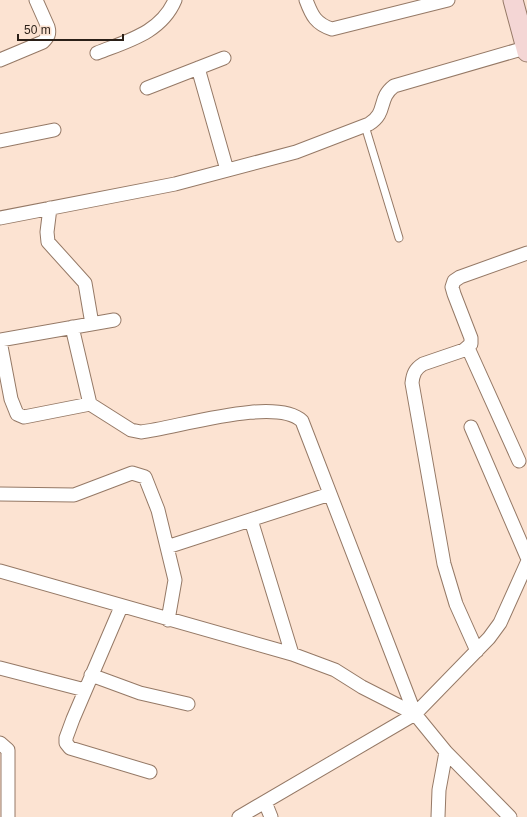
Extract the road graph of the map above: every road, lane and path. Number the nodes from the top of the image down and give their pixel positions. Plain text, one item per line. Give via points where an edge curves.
1 (36, 0) edge
2 (175, 0) edge
3 (306, 0) edge
4 (448, 0) edge
5 (512, 0) edge
6 (526, 50) edge
7 (97, 53) dead end
8 (224, 58) dead end
9 (0, 60) edge
10 (198, 68) junction
11 (147, 88) dead end
12 (364, 126) junction
13 (54, 130) dead end
14 (0, 141) edge
15 (227, 170) junction
16 (50, 208) junction
17 (0, 218) edge
18 (400, 238) dead end
19 (527, 253) edge
20 (114, 320) dead end
21 (92, 324) junction
22 (72, 327) junction
23 (0, 340) edge
24 (468, 348) junction
25 (90, 404) junction
26 (471, 427) dead end
27 (519, 461) dead end
28 (0, 494) edge
29 (330, 494) junction
30 (251, 520) junction
31 (167, 547) junction
32 (527, 557) edge
33 (527, 563) edge
34 (0, 571) edge
35 (121, 607) junction
36 (168, 620) junction
37 (477, 651) junction
38 (292, 654) junction
39 (0, 668) edge
40 (91, 675) junction
41 (85, 690) junction
42 (188, 704) dead end
43 (415, 714) junction
44 (0, 743) edge
45 (446, 752) junction
46 (150, 772) dead end
47 (265, 802) junction
48 (8, 817) edge
49 (240, 817) edge
50 (271, 817) edge
51 (438, 817) edge
52 (510, 817) edge

1 - 9 street via 48,27 48,37 43,42
2 - 7 street via 154,28
3 - 4 street via 316,22 332,29
5 - 6 street
6 - 12 street via 394,86 383,98 377,119
8 - 10 street
10 - 11 street
10 - 15 street
12 - 15 street via 296,152
12 - 18 lane
13 - 14 street
15 - 16 street via 175,184
16 - 17 street
16 - 21 street via 48,242 85,283
19 - 24 street via 454,281 454,294 471,338
20 - 21 street
21 - 22 street
22 - 23 street
22 - 25 street
23 - 25 street via 11,399 17,414 24,417
24 - 27 street
24 - 37 street via 416,368 412,383 444,564 456,604
25 - 29 street via 131,430 141,432 246,412 289,413 302,421
26 - 32 street
28 - 31 street via 74,495 132,472 140,474 150,486
29 - 30 street
29 - 43 street
30 - 31 street
30 - 38 street
31 - 36 street via 175,580
33 - 37 street via 500,623
34 - 35 street
35 - 36 street
35 - 40 street
36 - 38 street
37 - 43 street
38 - 43 street via 336,670 362,687
39 - 41 street
40 - 41 street
40 - 42 street via 140,693
41 - 46 street via 66,744 70,748
43 - 45 street
43 - 47 street
44 - 48 street via 8,750
45 - 51 street via 439,790
45 - 52 street
47 - 49 street
47 - 50 street

